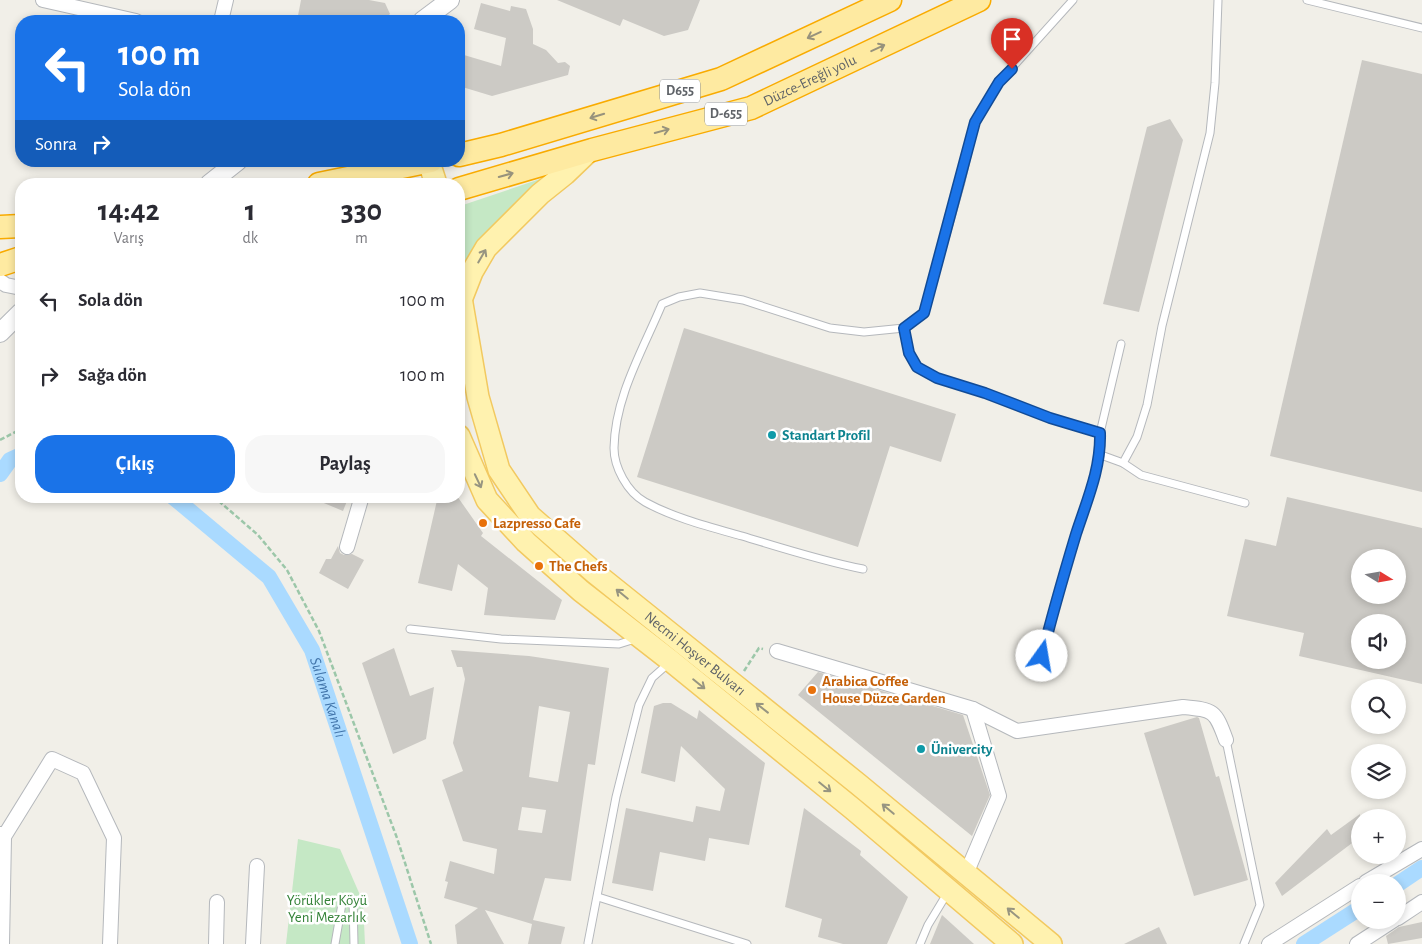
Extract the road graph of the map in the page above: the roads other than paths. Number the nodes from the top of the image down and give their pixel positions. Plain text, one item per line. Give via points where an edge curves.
1 (43, 0) edge
2 (226, 0) edge
3 (450, 0) edge
4 (890, 0) edge
5 (979, 0) edge
6 (1073, 0) edge
7 (1218, 0) edge
8 (1307, 0) edge
9 (92, 5) edge
10 (120, 15) edge
11 (222, 15) edge
12 (430, 15) edge
13 (1422, 28) edge
14 (589, 151) junction
15 (465, 154) edge
16 (230, 167) edge
17 (408, 167) edge
18 (390, 172) edge
19 (217, 178) edge
20 (354, 178) edge
21 (465, 187) edge
22 (15, 226) edge
23 (0, 227) edge
24 (15, 253) edge
25 (0, 254) edge
26 (15, 260) edge
27 (0, 265) edge
28 (0, 281) edge
29 (465, 284) edge
30 (15, 287) edge
31 (15, 318) edge
32 (465, 322) edge
33 (904, 328) junction
34 (0, 333) edge
35 (1121, 344) dead end
36 (1100, 433) junction
37 (465, 450) edge
38 (1101, 455) junction
39 (1123, 463) junction
40 (360, 503) edge
41 (1245, 503) dead end
42 (348, 547) dead end
43 (863, 569) dead end
44 (410, 629) dead end
45 (641, 637) junction
46 (777, 651) road end
47 (1042, 656) dead end
48 (671, 661) junction
49 (973, 709) junction
50 (1226, 740) joint
51 (1, 838) edge
52 (1422, 849) edge
53 (257, 866) dead end
54 (966, 874) junction
55 (1380, 874) edge
56 (949, 891) junction
57 (1351, 892) edge
58 (598, 897) junction
59 (217, 902) dead end
60 (1422, 902) edge
61 (1406, 913) edge
62 (1380, 929) edge
63 (588, 943) edge
64 (2, 944) edge
65 (110, 944) edge
66 (216, 944) edge
67 (253, 944) edge
68 (335, 944) edge
69 (354, 944) edge
70 (747, 944) edge
71 (920, 944) edge
72 (1012, 944) edge
73 (1051, 944) edge
74 (1244, 944) edge
75 (1269, 944) edge
76 (1357, 944) edge

1 - 9 street
2 - 11 street
3 - 12 street
4 -> 15 highway, D655 via 721,79
14 -> 5 highway, Düzce-Ereğli yolu / D-655 via 751,108
6 - 33 lane via 999,82 975,122 924,313
7 - 39 lane via 1210,133 1162,326 1147,405
8 - 13 lane
9 - 10 street
21 -> 14 highway, Düzce-Ereğli yolu / D-655
29 -> 14 main road via 486,248
16 - 19 street
17 - 18 highway
18 - 20 highway
22 - 23 highway
24 - 25 highway
26 - 27 highway
28 - 30 street
31 - 34 street
54 -> 32 main road, Necmi Hoşver Bulvarı via 530,516 499,470 478,397
33 - 36 lane via 909,353 917,367 937,378
33 - 43 lane via 864,332 830,328 744,300 700,293 679,297 662,304 635,364 617,416 614,450 621,477 643,501 698,523 828,562
35 - 36 lane
36 - 38 lane
37 -> 45 main road, Necmi Hoşver Bulvarı via 487,500 526,542 581,592
38 - 39 lane
38 - 47 lane via 1056,599
39 - 41 lane via 1141,475
40 - 42 street
44 - 45 lane via 501,639 619,644
45 - 48 main road, Necmi Hoşver Bulvarı
46 - 49 street
48 -> 56 main road, Necmi Hoşver Bulvarı
48 - 58 lane via 652,678 640,705 616,797
49 - 50 street via 1017,731 1183,708 1208,710 1219,720
49 - 54 street via 999,796
50 - 74 lane via 1260,905
51 - 64 street
51 - 65 street via 52,759 83,774 114,838
52 - 55 street
53 - 67 street
73 -> 54 main road, Necmi Hoşver Bulvarı
56 - 71 lane
56 - 72 main road, Necmi Hoşver Bulvarı
57 - 75 street
58 - 63 lane
58 - 70 lane
59 - 66 street
60 - 61 street
62 - 76 street
68 - 69 lane via 343,898 353,900

